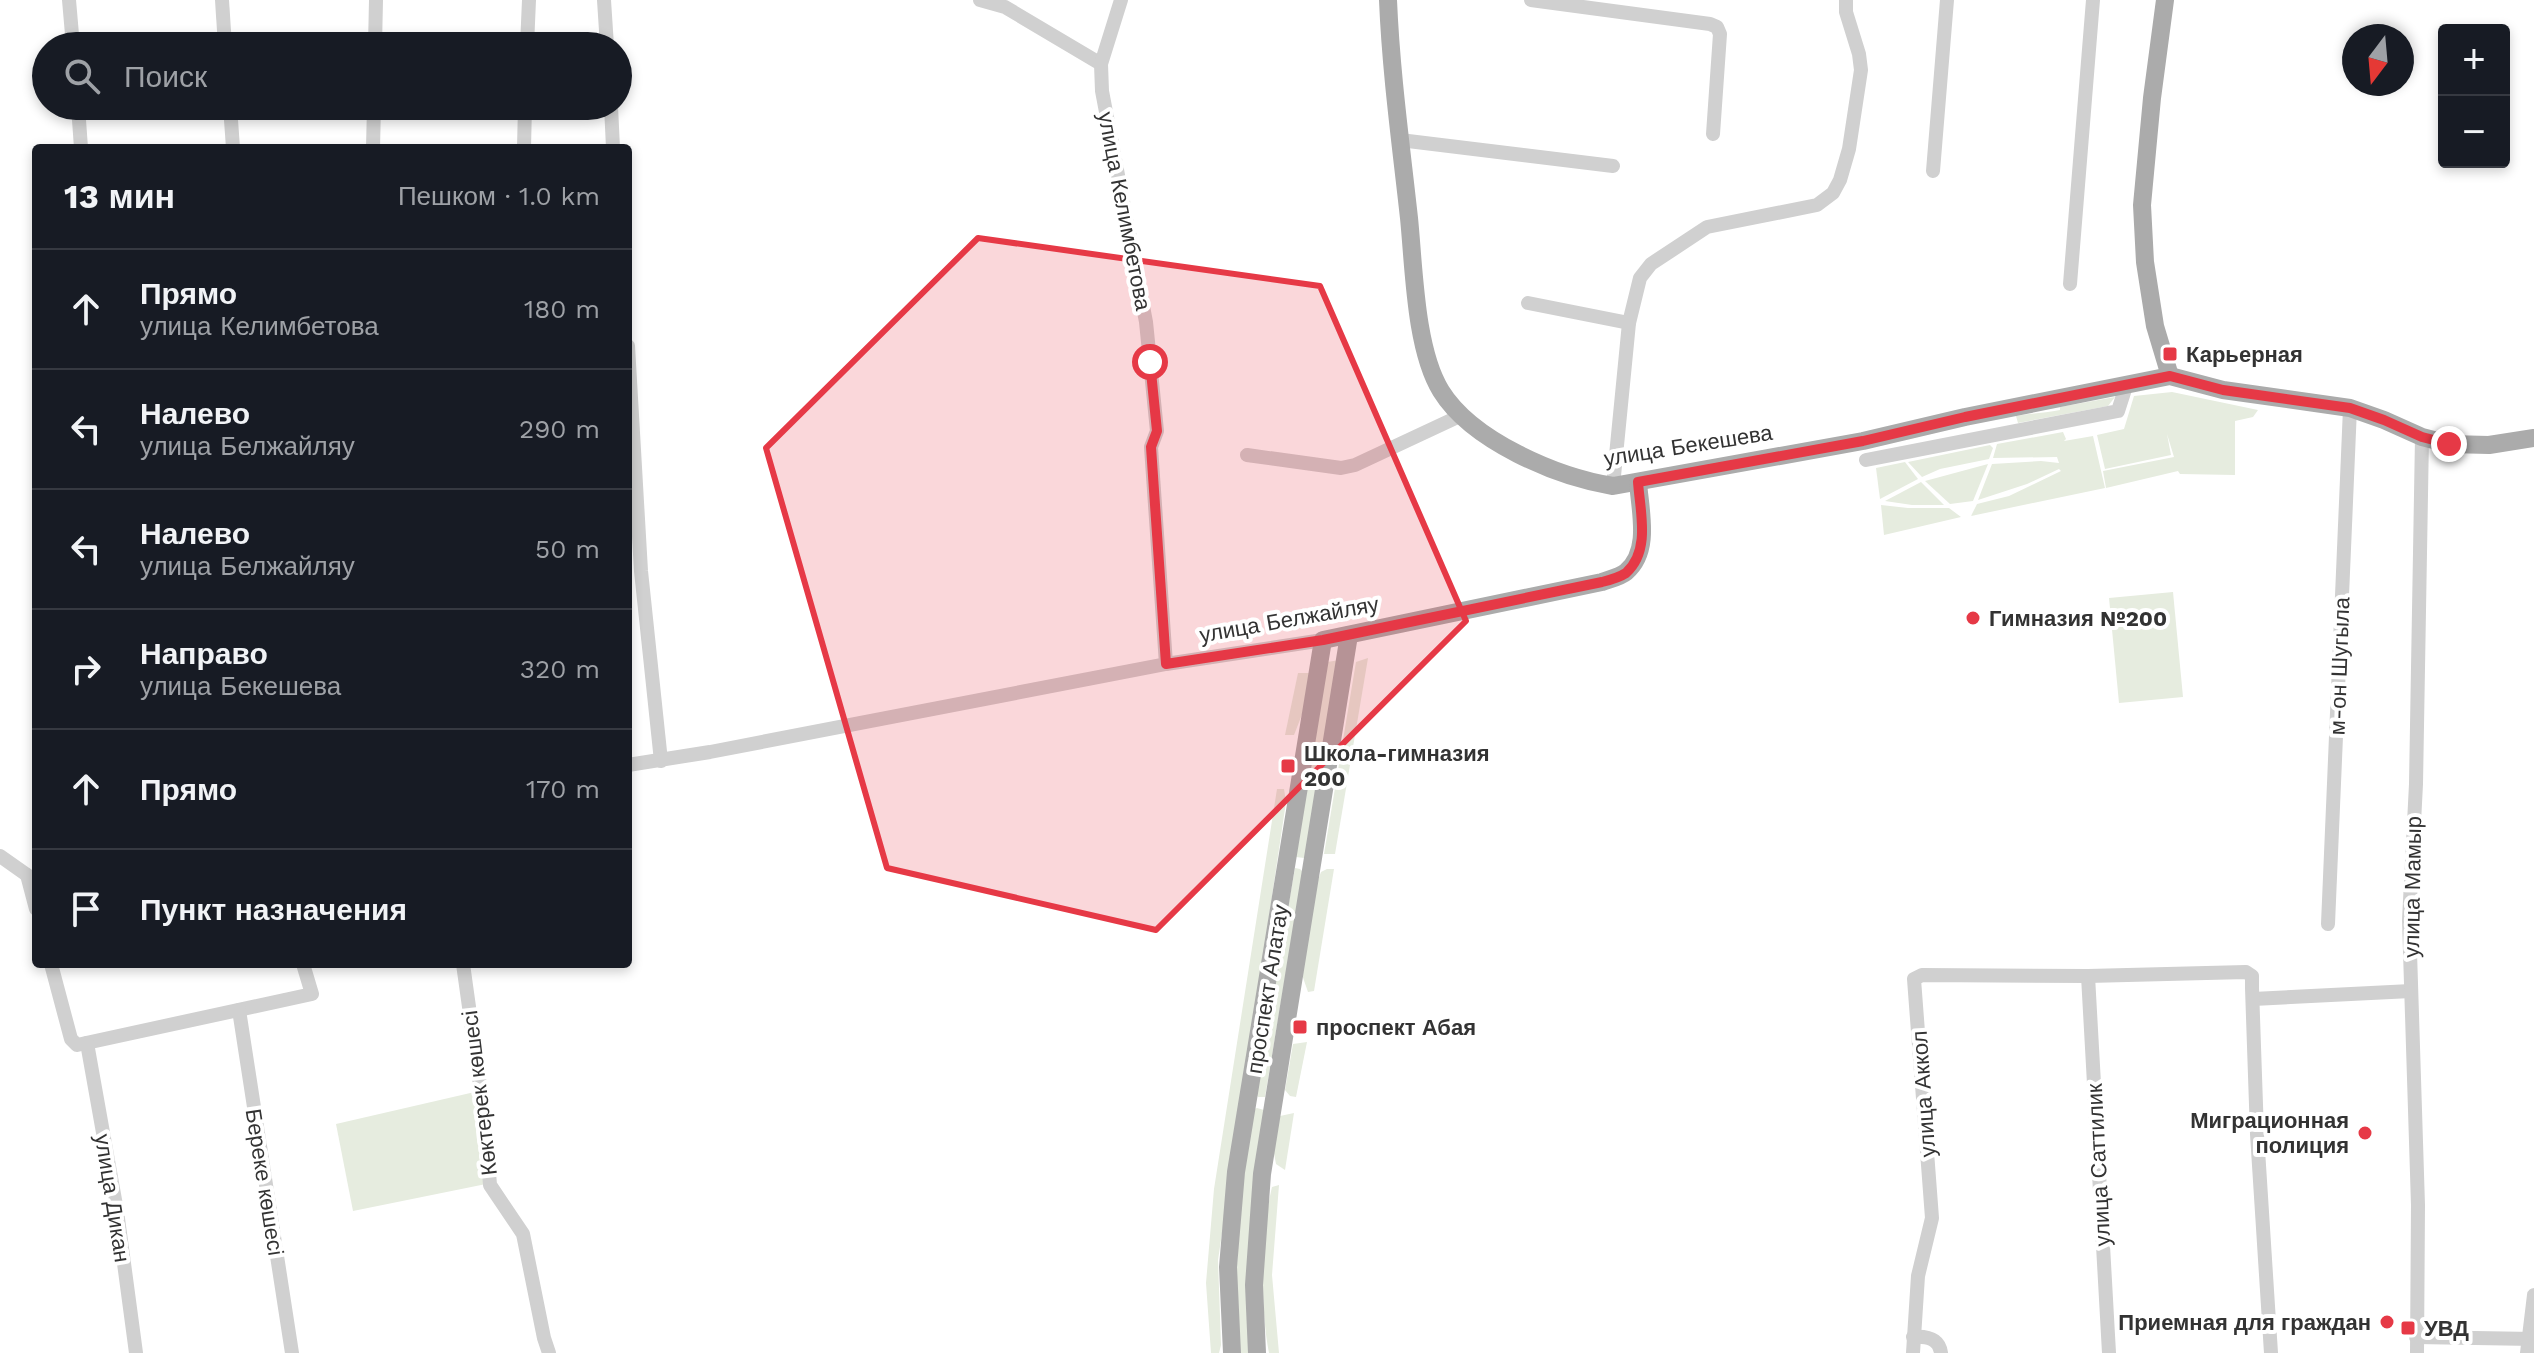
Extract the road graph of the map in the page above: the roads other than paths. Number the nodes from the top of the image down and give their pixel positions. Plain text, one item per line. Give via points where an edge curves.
1 (69, 0) edge
2 (222, 0) edge
3 (376, 0) edge
4 (529, 0) edge
5 (604, 0) edge
6 (980, 0) edge
7 (1121, 0) edge
8 (1388, 0) edge
9 (1531, 0) edge
10 (1846, 0) edge
11 (1947, 0) edge
12 (2093, 0) edge
13 (2165, 0) edge
14 (72, 32) edge
15 (224, 32) edge
16 (375, 32) edge
17 (528, 32) edge
18 (606, 32) edge
19 (1101, 64) junction
20 (79, 120) edge
21 (231, 120) edge
22 (374, 120) edge
23 (525, 120) edge
24 (612, 120) edge
25 (1713, 134) dead end
26 (1400, 140) junction
27 (81, 144) edge
28 (233, 144) edge
29 (373, 144) edge
30 (524, 144) edge
31 (613, 144) edge
32 (1613, 166) dead end
33 (1933, 171) dead end
34 (2070, 284) dead end
35 (1528, 303) dead end
36 (1629, 323) junction
37 (2170, 376) junction
38 (2127, 383) junction
39 (2350, 408) junction
40 (1462, 415) junction
41 (632, 417) edge
42 (2422, 437) junction
43 (2534, 438) edge
44 (1247, 455) dead end
45 (1866, 460) dead end
46 (1638, 482) junction
47 (1613, 486) junction
48 (1349, 635) junction
49 (1323, 640) junction
50 (1166, 664) junction
51 (661, 761) junction
52 (632, 765) edge
53 (0, 856) edge
54 (1287, 862) junction
55 (1311, 863) junction
56 (32, 874) edge
57 (2328, 924) dead end
58 (52, 968) edge
59 (304, 968) edge
60 (464, 968) edge
61 (2088, 976) junction
62 (2411, 991) junction
63 (2253, 999) junction
64 (239, 1010) junction
65 (87, 1043) junction
66 (1248, 1101) junction
67 (1273, 1102) junction
68 (2534, 1295) edge
69 (1913, 1337) junction
70 (2416, 1337) junction
71 (2530, 1343) edge
72 (1941, 1351) edge
73 (136, 1353) edge
74 (292, 1353) edge
75 (549, 1353) edge
76 (1229, 1353) edge
77 (1259, 1353) edge
78 (1913, 1353) edge
79 (2109, 1353) edge
80 (2271, 1353) edge
81 (2417, 1353) edge

1 - 14 street
2 - 15 street
3 - 16 street
4 - 17 street
5 - 18 street
6 - 19 street via 1005,7
7 - 19 street, улица Келимбетова
8 - 26 main road, улица Бекешева
9 - 25 street via 1717,27
10 - 36 street via 1861,70 1849,149 1833,193 1817,205 1707,227 1679,244 1640,278
11 - 33 street
12 - 34 street
13 - 37 main road via 2142,205 2153,313
19 - 50 street, улица Келимбетова via 1146,322 1157,431 1151,447
20 - 27 street
21 - 28 street
22 - 29 street
23 - 30 street
24 - 31 street
26 - 32 street
26 - 40 main road, улица Бекешева via 1428,359 1441,391
35 - 36 street
36 - 47 street
37 - 38 main road, улица Бекешева
37 - 39 main road via 2223,390
38 - 45 street via 2118,411
38 - 46 main road, улица Бекешева via 1863,441
39 - 42 main road
39 - 57 street, м-он Шугыла
40 - 44 street via 1341,468
40 - 47 main road, улица Бекешева via 1530,459 1584,481
41 - 51 street
42 - 43 main road via 2474,446
42 - 62 street, улица Мамыр
46 - 47 main road, улица Бекешева
46 - 48 main road, улица Белжайляу via 1642,541 1638,558 1624,574
48 - 49 main road, улица Белжайляу
48 - 55 main road, проспект Алатау
49 - 50 street, улица Белжайляу
49 - 54 main road, проспект Алатау
50 - 51 street, улица Белжайляу
51 - 52 street, улица Белжайляу
53 - 56 street
54 - 55 main road
54 - 66 main road, проспект Алатау
55 - 67 main road, проспект Алатау
58 - 65 street via 71,1039 77,1045
59 - 64 street via 312,994
60 - 75 street, Көктерек көшесі via 490,1185 523,1234
61 - 63 street via 2246,972 2252,976
61 - 69 street, улица Аккол via 1914,979 1932,1218 1920,1266
61 - 79 street, улица Саттилик
62 - 63 street
62 - 70 street, улица Мамыр
63 - 80 street
64 - 65 street
64 - 74 street, Береке көшесі
65 - 73 street, улица Дикан
66 - 67 main road
66 - 76 main road, проспект Алатау via 1230,1245
67 - 77 main road, проспект Алатау via 1256,1235
68 - 71 street
69 - 72 street via 1933,1339
69 - 78 street, улица Аккол
70 - 71 street
70 - 81 street, улица Мамыр

